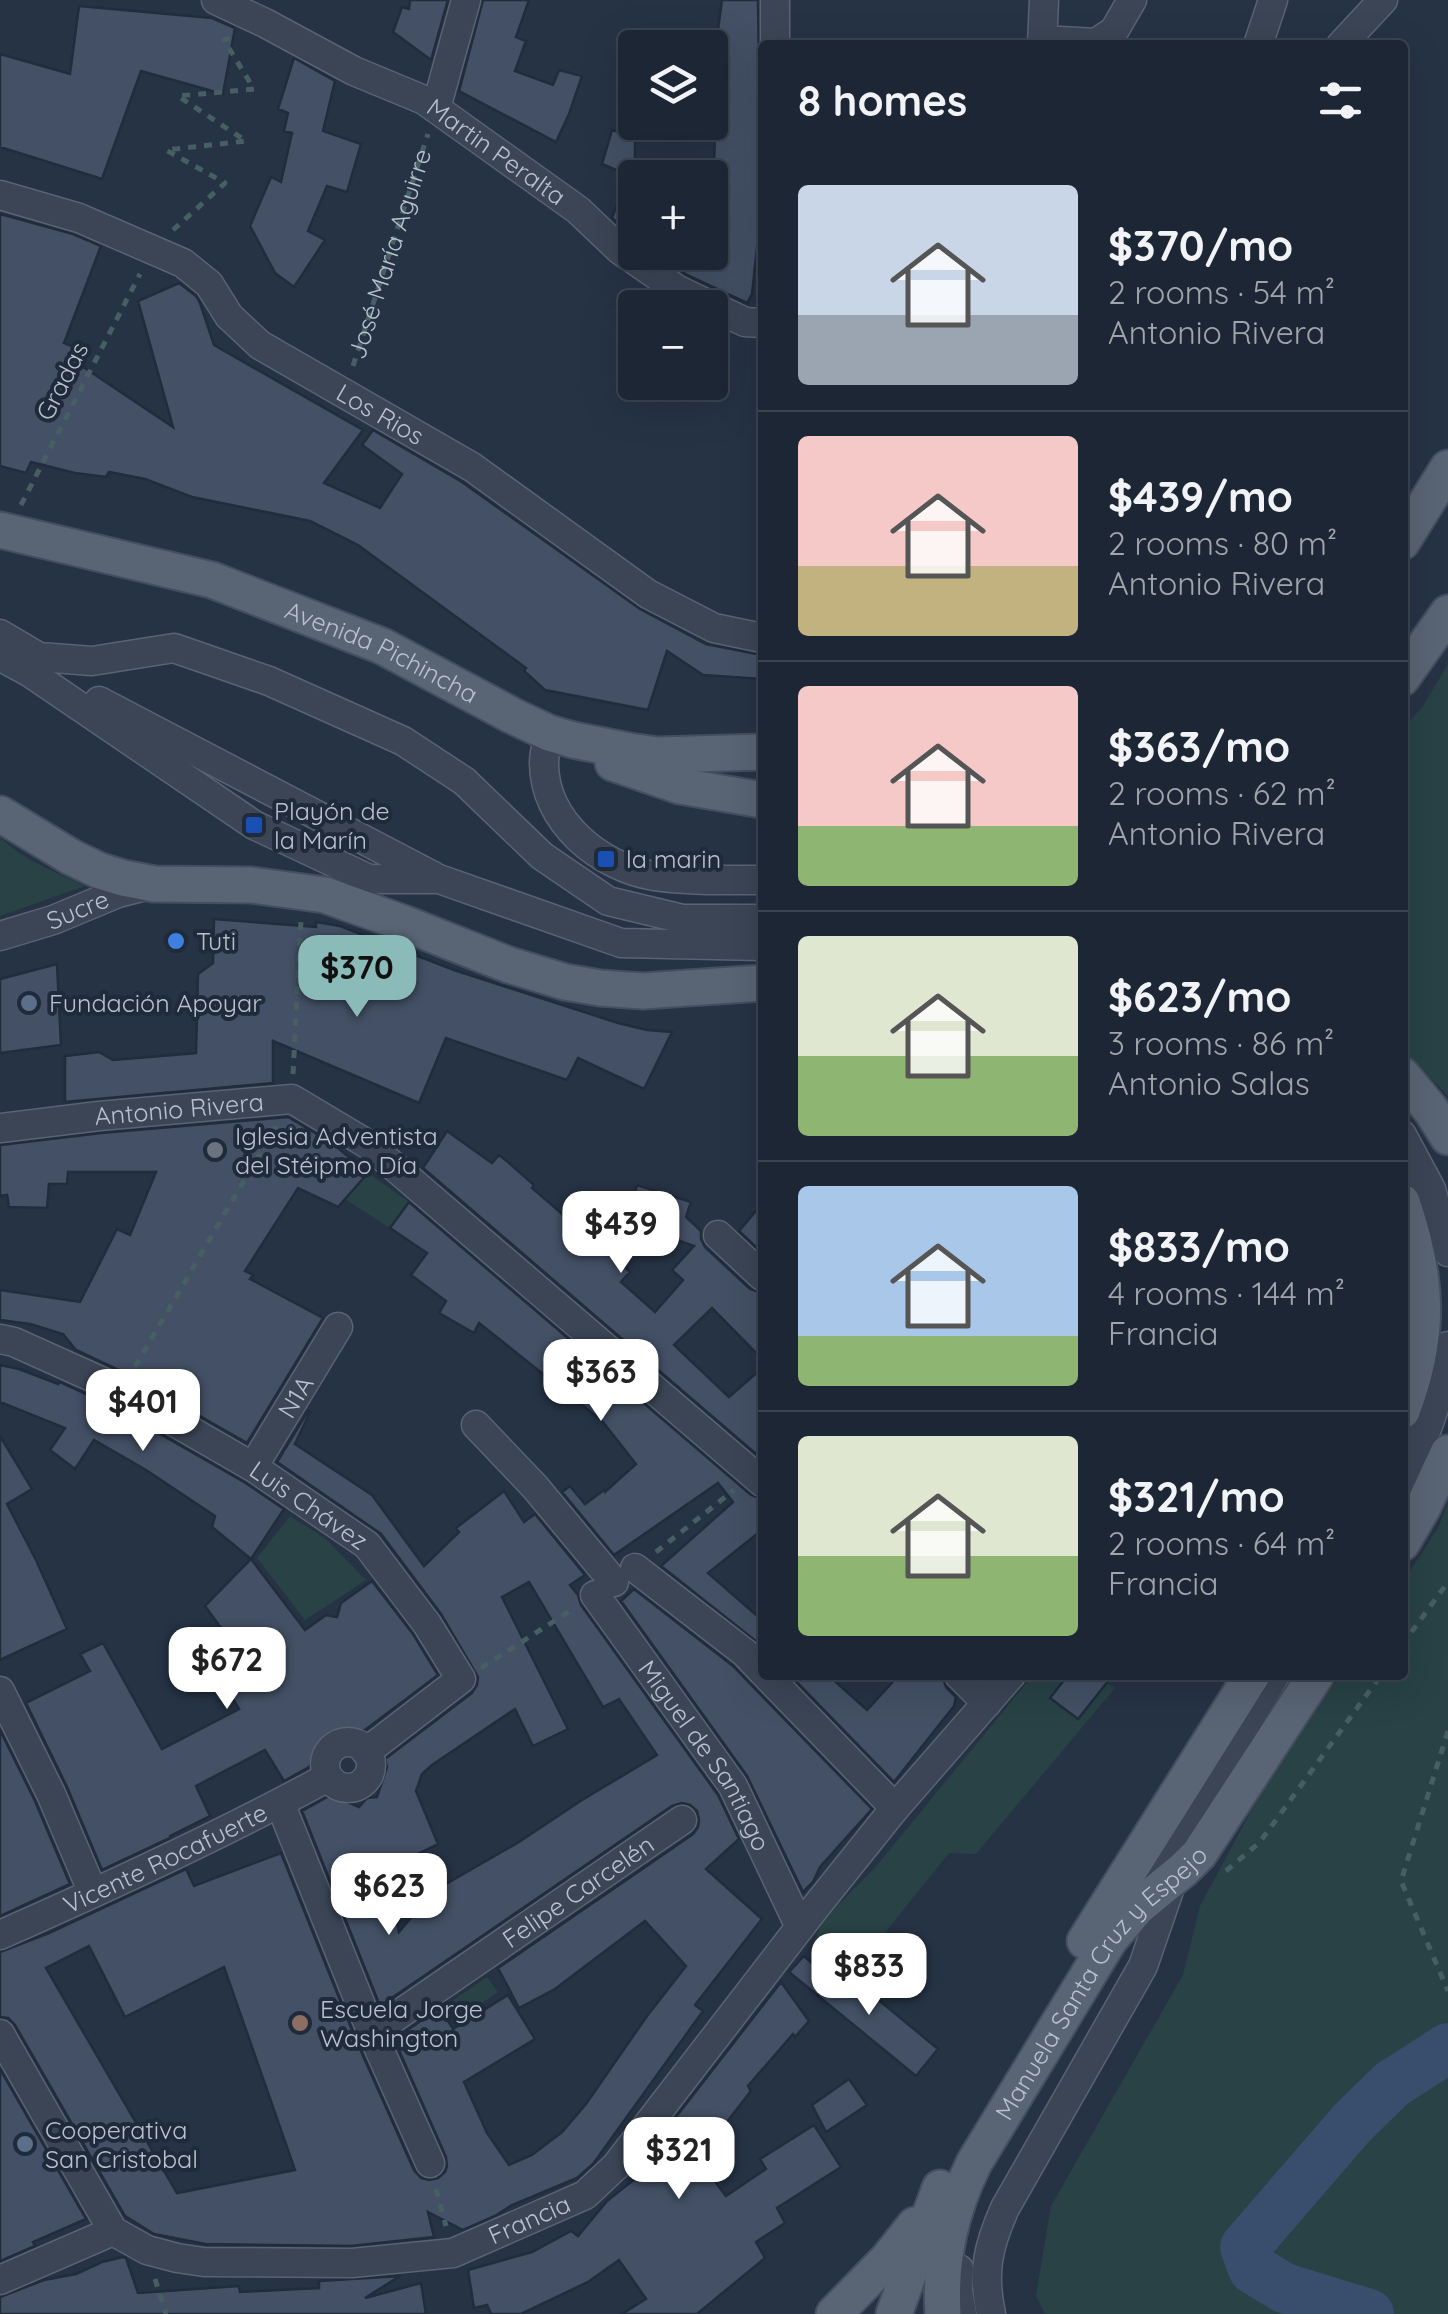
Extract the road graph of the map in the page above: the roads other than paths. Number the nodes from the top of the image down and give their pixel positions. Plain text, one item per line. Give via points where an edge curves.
1 (216, 0) edge
2 (466, 0) edge
3 (775, 0) edge
4 (1044, 0) edge
5 (1132, 0) edge
6 (1273, 0) edge
7 (1384, 0) edge
8 (776, 40) edge
9 (1042, 40) edge
10 (1100, 40) edge
11 (1260, 40) edge
12 (1347, 40) edge
13 (436, 108) junction
14 (0, 195) edge
15 (758, 323) edge
16 (1448, 468) edge
17 (1408, 532) edge
18 (2, 537) edge
19 (1448, 614) edge
20 (0, 634) edge
21 (758, 637) edge
22 (0, 656) edge
23 (1408, 670) edge
24 (29, 672) junction
25 (549, 733) junction
26 (758, 752) edge
27 (758, 799) edge
28 (0, 814) edge
29 (439, 879) junction
30 (758, 880) edge
31 (154, 884) junction
32 (758, 919) edge
33 (0, 936) edge
34 (758, 946) edge
35 (758, 984) edge
36 (1408, 1082) edge
37 (0, 1128) edge
38 (1448, 1138) edge
39 (1408, 1147) edge
40 (1408, 1174) edge
41 (1408, 1221) edge
42 (718, 1235) dead end
43 (1448, 1252) edge
44 (758, 1272) edge
45 (338, 1327) dead end
46 (0, 1339) edge
47 (1448, 1346) edge
48 (1408, 1392) edge
49 (476, 1425) dead end
50 (1408, 1437) edge
51 (1448, 1453) edge
52 (253, 1467) junction
53 (1408, 1473) edge
54 (758, 1477) edge
55 (1408, 1533) edge
56 (608, 1587) junction
57 (758, 1667) edge
58 (462, 1679) joint
59 (771, 1680) edge
60 (964, 1680) edge
61 (1006, 1680) edge
62 (1249, 1680) edge
63 (1273, 1680) edge
64 (1289, 1680) edge
65 (1313, 1680) edge
66 (0, 1691) edge
67 (987, 1702) junction
68 (280, 1803) junction
69 (896, 1808) junction
70 (682, 1820) dead end
71 (1183, 1870) junction
72 (94, 1894) junction
73 (1138, 1907) junction
74 (800, 1928) junction
75 (0, 1935) edge
76 (372, 2032) junction
77 (0, 2034) edge
78 (430, 2164) road end
79 (948, 2168) junction
80 (113, 2230) junction
81 (0, 2280) edge
82 (834, 2314) edge
83 (894, 2314) edge
84 (943, 2314) edge
85 (962, 2314) edge
86 (991, 2314) edge

1 - 13 street, Martin Peralta
2 - 13 street
3 - 8 street
4 - 9 street
5 - 10 street via 1114,31
6 - 11 street
7 - 12 street
13 - 15 street, Martin Peralta via 678,290
14 - 21 street, Los Rios via 79,218 182,263 260,344 472,467 648,594 714,628
16 - 17 main road
18 - 25 main road, Avenida Pichincha via 212,580 382,646
19 - 23 main road
20 - 32 street via 39,656 92,661 174,648 269,681 404,741 464,781 542,856 608,900 683,919
22 - 24 street
24 - 29 street via 87,695
24 - 29 street via 254,825 370,879
25 - 26 main road, Avenida Pichincha via 658,755
25 - 27 main road via 638,773
25 - 30 street via 544,762 556,813 606,860 652,876
28 - 31 main road via 100,871
29 - 34 street via 620,943
31 - 33 street, Sucre
31 - 35 main road via 251,885 326,896 508,965 600,988
36 - 38 main road
37 - 54 street, Antonio Rivera via 292,1099 369,1144
39 - 43 street via 1431,1189
40 - 50 street via 1429,1234 1438,1292 1434,1349
41 - 48 main road via 1424,1322
42 - 44 street
45 - 52 street, N1A
46 - 52 street, Luis Chávez via 121,1391
47 - 53 street via 1422,1446
49 - 56 street via 535,1488
51 - 55 main road
52 - 58 street, Luis Chávez via 367,1545
56 - 57 street via 745,1653
56 - 74 street, Miguel de Santiago via 733,1786
58 - 68 street, Vicente Rocafuerte via 366,1752 370,1770 360,1784 343,1788 328,1777
59 - 69 street
60 - 67 street
61 - 67 street, Francia
62 - 79 main road, Manuela Santa Cruz y Espejo
63 - 73 street
64 - 71 street
65 - 71 main road, Manuela Santa Cruz y Espejo
66 - 72 street
67 - 69 street, Francia
68 - 72 street, Vicente Rocafuerte
68 - 76 street
69 - 74 street, Francia
70 - 76 street, Felipe Carcelén
71 - 73 main road, Manuela Santa Cruz y Espejo
71 - 86 street via 1143,1966 992,2237
72 - 75 street, Vicente Rocafuerte
73 - 84 main road, Manuela Santa Cruz y Espejo via 1110,1939 966,2179 946,2242
73 - 85 street via 984,2176 959,2254
74 - 80 street, Francia via 606,2176 585,2195 453,2254 352,2263 204,2262 147,2250
76 - 78 street
77 - 80 street
79 - 82 main road via 905,2239
79 - 83 main road, Manuela Santa Cruz y Espejo
80 - 81 street

